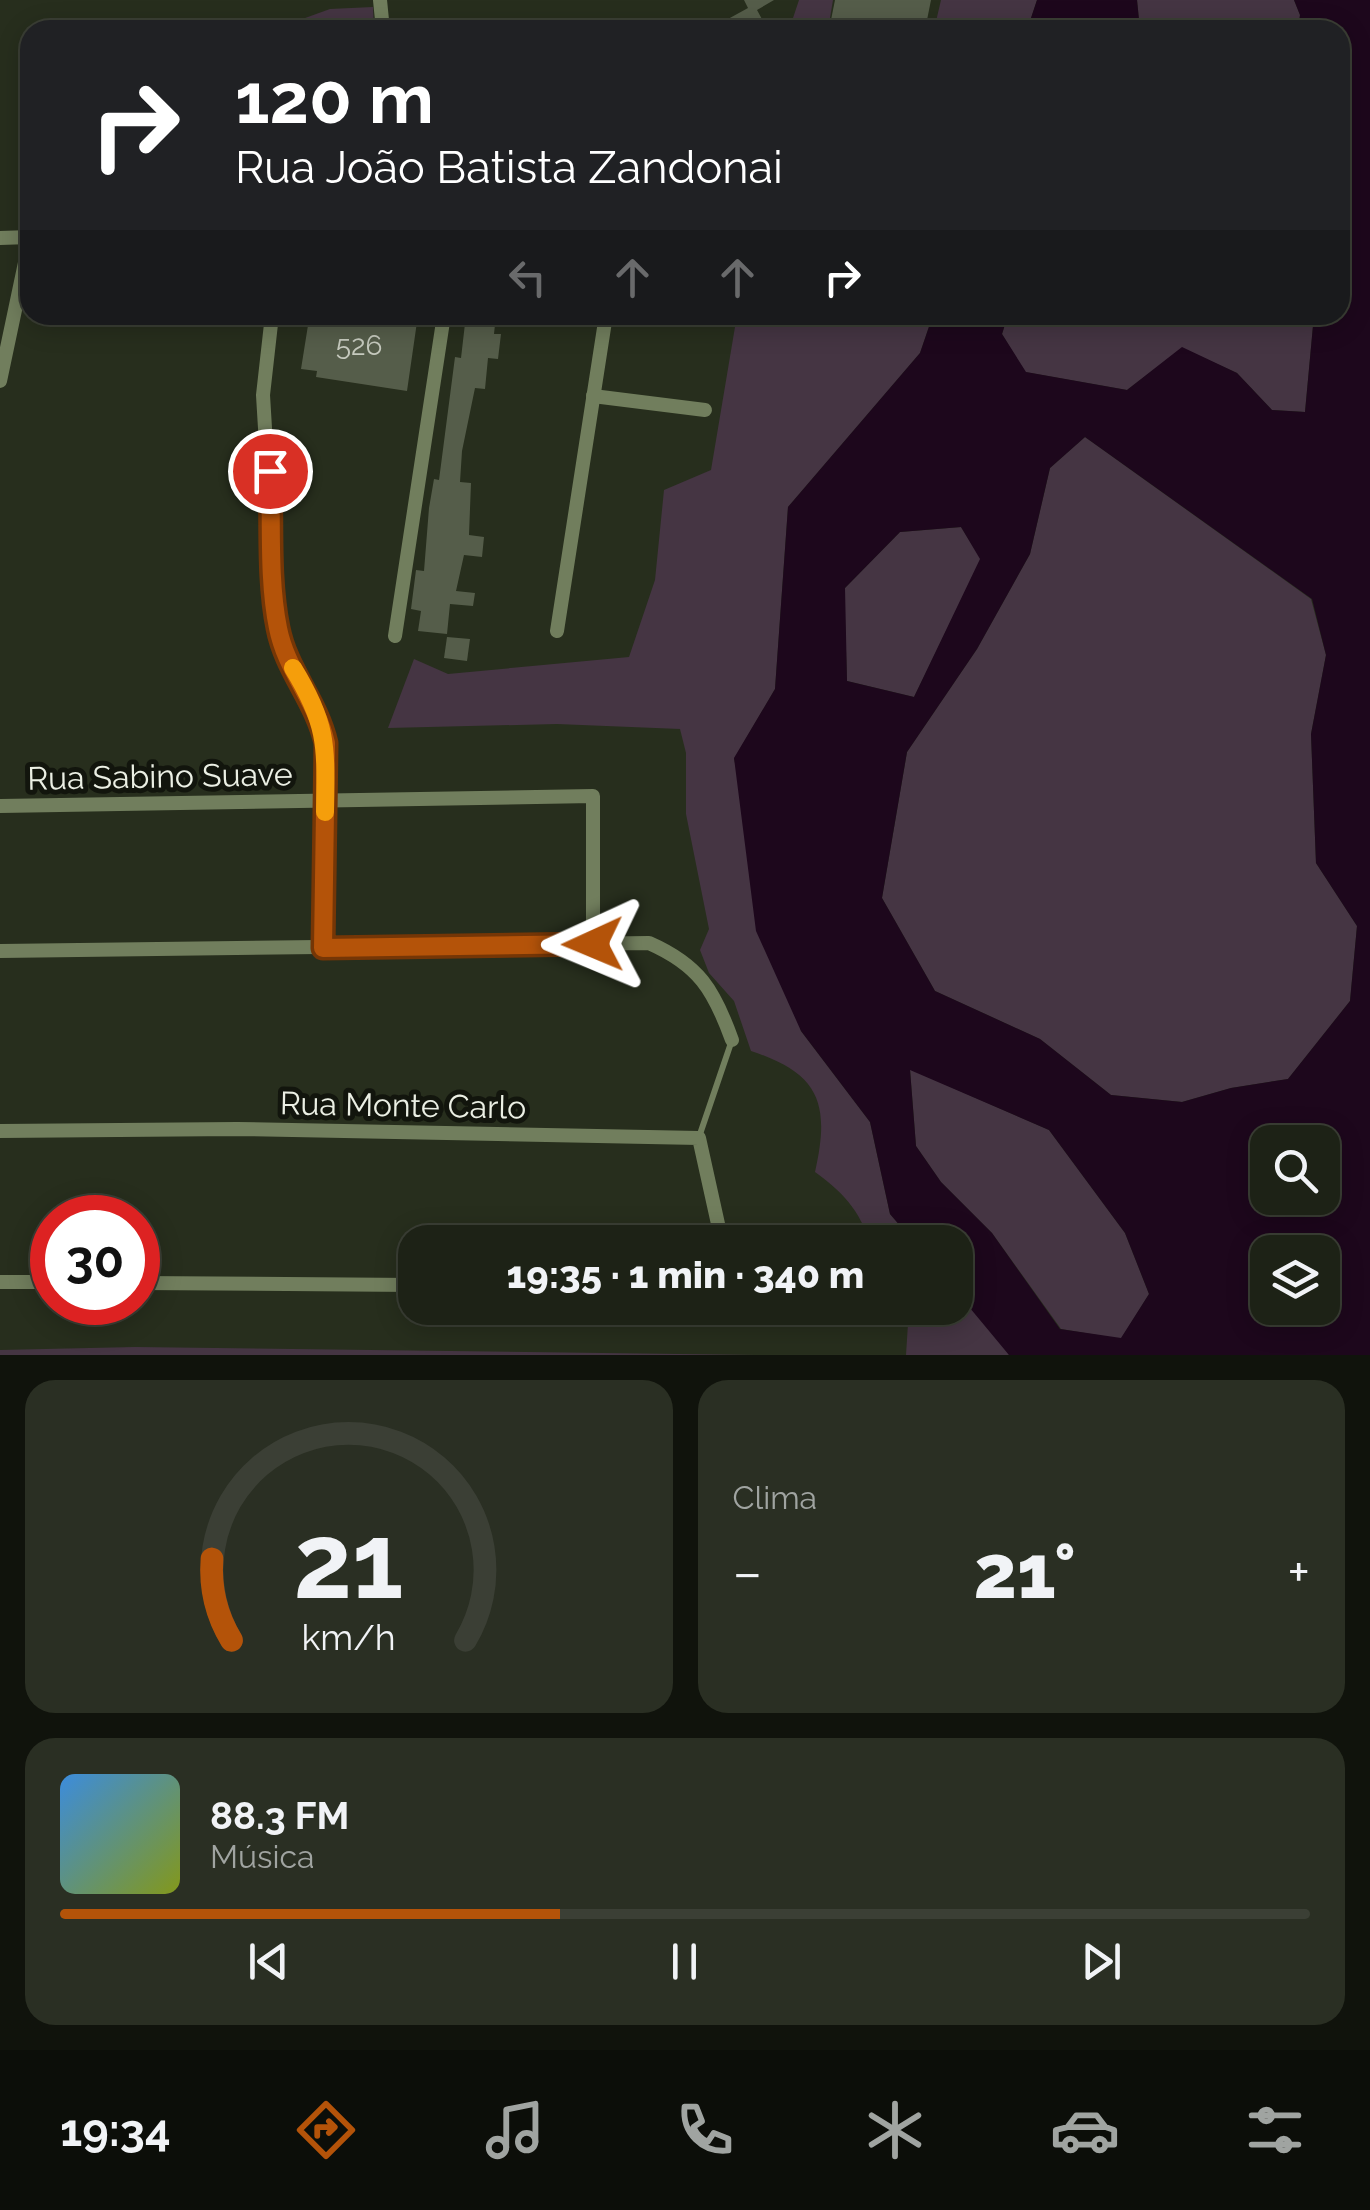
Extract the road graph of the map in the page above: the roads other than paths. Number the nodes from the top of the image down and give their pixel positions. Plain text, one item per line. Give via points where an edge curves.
1 (20, 286) edge
2 (271, 325) edge
3 (442, 325) edge
4 (604, 325) edge
5 (0, 381) edge
6 (593, 396) junction
7 (705, 410) dead end
8 (557, 631) dead end
9 (395, 636) dead end
10 (326, 801) junction
11 (0, 806) edge
12 (593, 944) junction
13 (323, 948) junction
14 (0, 951) edge
15 (732, 1040) joint
16 (0, 1130) edge
17 (699, 1138) junction
18 (718, 1225) edge
19 (0, 1282) edge
20 (30, 1282) edge
21 (160, 1283) edge
22 (398, 1285) edge

1 - 5 street
2 - 10 street via 263,395 277,627 288,662 319,711
3 - 9 street
4 - 6 street
6 - 7 street
6 - 8 street
10 - 11 street, Rua Sabino Suave
10 - 12 street, Rua Sabino Suave via 593,796
10 - 13 street
12 - 13 street
12 - 15 street via 649,943 682,957 716,997
13 - 14 street
15 - 17 lane
16 - 17 street, Rua Monte Carlo
17 - 18 street
19 - 20 street
21 - 22 street

